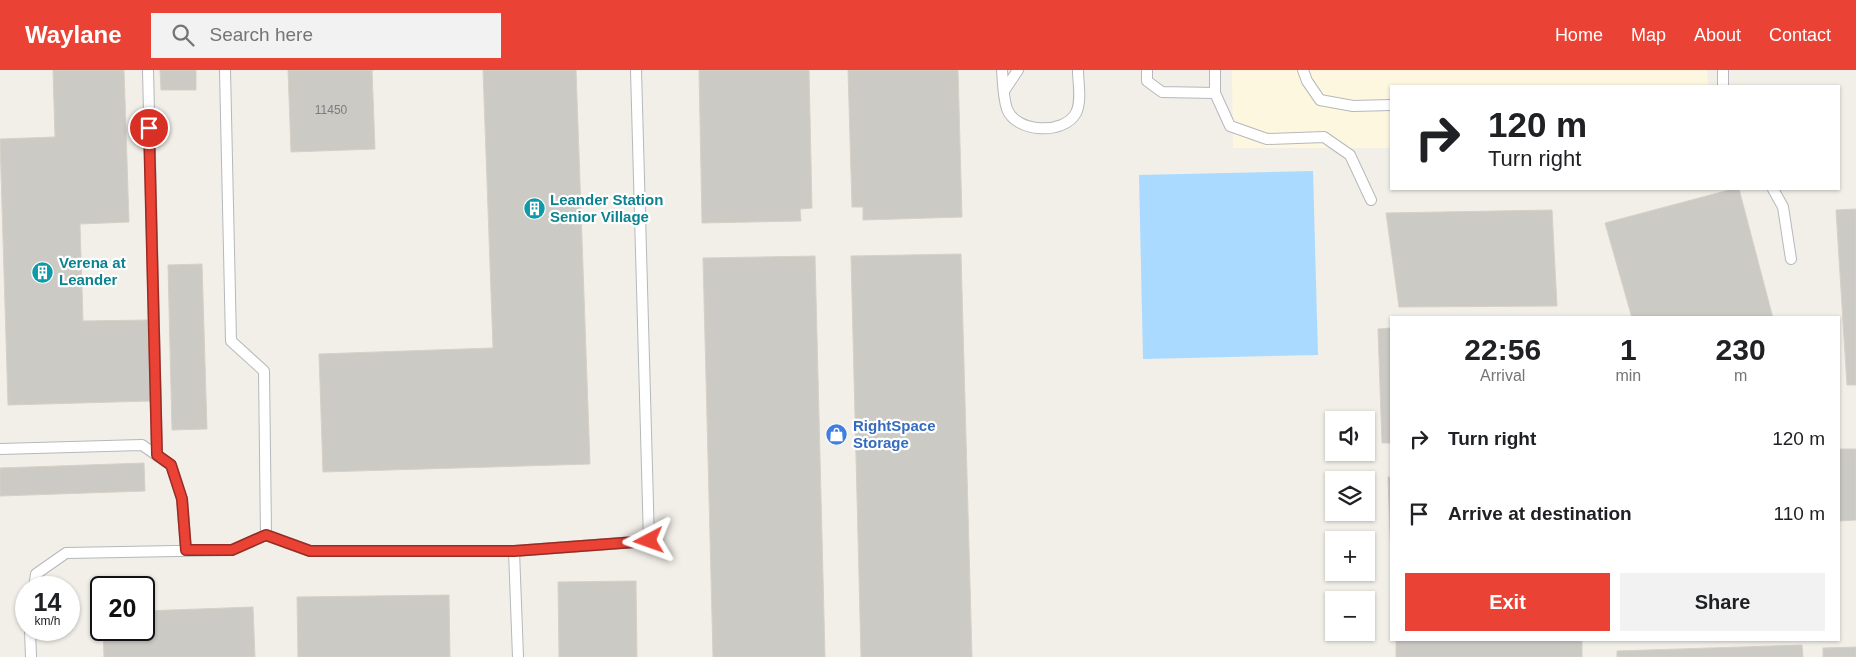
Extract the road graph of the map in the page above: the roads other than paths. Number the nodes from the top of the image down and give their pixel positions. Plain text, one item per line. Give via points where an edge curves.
1 (148, 70) edge
2 (225, 70) edge
3 (636, 70) edge
4 (1002, 70) edge
5 (1010, 70) edge
6 (1018, 70) edge
7 (1078, 70) edge
8 (1147, 70) edge
9 (1215, 70) edge
10 (1303, 70) edge
11 (1723, 70) edge
12 (1723, 85) edge
13 (1004, 92) junction
14 (1215, 93) junction
15 (1390, 105) edge
16 (1774, 190) edge
17 (1371, 200) dead end
18 (1791, 258) dead end
19 (0, 449) edge
20 (157, 455) junction
21 (266, 535) junction
22 (186, 550) junction
23 (514, 551) junction
24 (36, 576) edge
25 (30, 641) edge
26 (31, 657) edge
27 (518, 657) edge

1 - 20 lane
2 - 21 lane via 231,340 264,371
3 - 23 lane via 649,541
4 - 13 lane
5 - 13 lane
6 - 13 lane
7 - 13 lane via 1079,102 1076,112 1061,126 1040,128 1018,123 1007,110
8 - 14 lane via 1147,81 1162,92
9 - 14 lane
10 - 15 lane via 1320,100 1353,106
11 - 12 lane
14 - 17 lane via 1230,126 1267,139 1324,137 1350,155
16 - 18 lane via 1783,207
19 - 20 lane via 142,445
20 - 22 lane via 171,465 182,499
21 - 22 lane via 232,550
21 - 23 lane via 310,551
22 - 24 lane via 66,553
23 - 27 lane
25 - 26 lane

